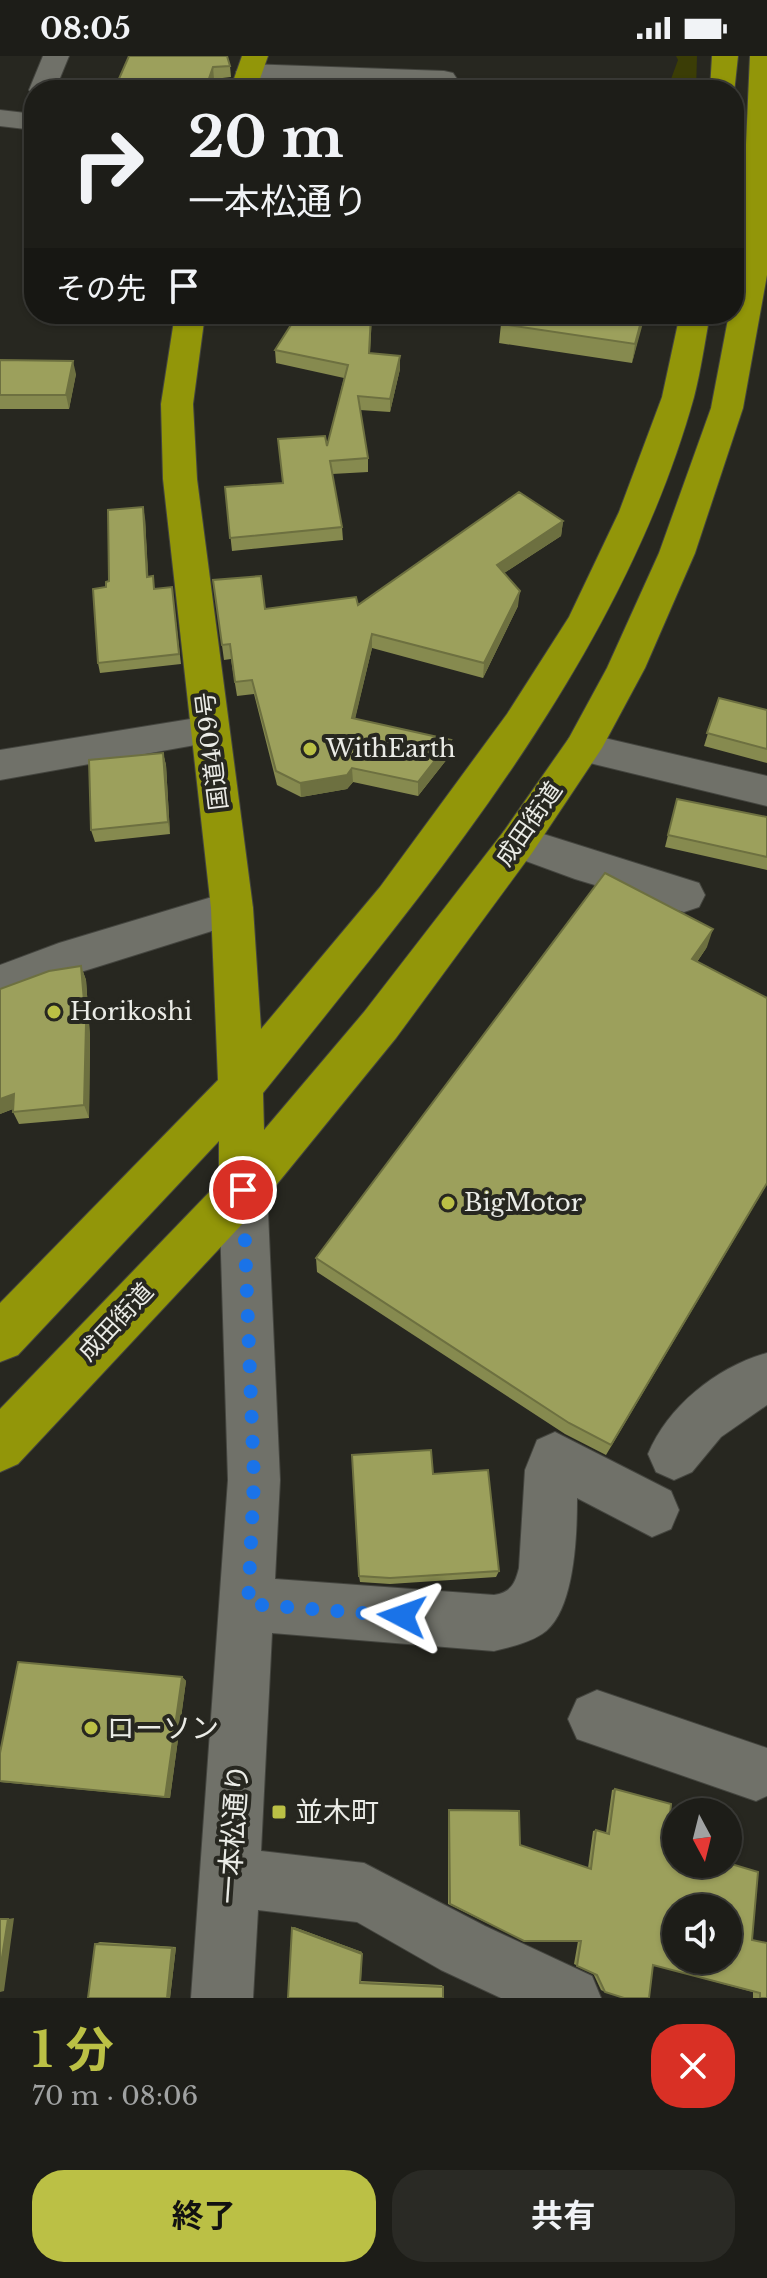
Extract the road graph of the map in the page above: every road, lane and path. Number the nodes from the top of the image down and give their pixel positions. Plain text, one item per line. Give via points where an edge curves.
1 (56, 56) edge
2 (725, 56) edge
3 (763, 56) edge
4 (249, 73) edge
5 (444, 79) dead end
6 (46, 80) edge
7 (724, 80) edge
8 (0, 118) edge
9 (24, 118) edge
10 (744, 318) edge
11 (189, 324) edge
12 (693, 324) edge
13 (743, 324) edge
14 (209, 730) junction
15 (583, 748) junction
16 (0, 765) edge
17 (767, 791) edge
18 (518, 842) junction
19 (684, 895) dead end
20 (232, 908) junction
21 (0, 984) edge
22 (242, 1085) junction
23 (243, 1190) junction
24 (0, 1338) edge
25 (766, 1378) edge
26 (0, 1446) edge
27 (674, 1454) dead end
28 (652, 1510) dead end
29 (248, 1604) junction
30 (597, 1719) dead end
31 (756, 1772) dead end
32 (230, 1877) junction
33 (222, 1998) edge
34 (570, 1998) edge

1 - 6 street
2 - 7 highway
3 - 10 highway, 成田街道 via 756,254
4 - 5 street
8 - 9 street
11 - 14 highway, 国道409号 via 177,404 180,479
12 - 22 highway via 678,397 636,512 586,620 521,724 395,899
13 - 15 highway, 成田街道 via 727,408 677,553
14 - 16 street
14 - 20 highway, 国道409号
15 - 17 street
15 - 18 highway, 成田街道
18 - 19 street
18 - 23 highway, 成田街道 via 380,1025
20 - 21 street
20 - 22 highway, 国道409号
22 - 23 highway, 国道409号
22 - 24 highway
23 - 26 highway, 成田街道
23 - 29 street, 一本松通り via 254,1480
25 - 27 street via 730,1395 689,1429
28 - 29 street via 555,1458 546,1571 537,1597 523,1614 494,1623
29 - 32 street, 一本松通り
30 - 31 street
32 - 33 street, 一本松通り
32 - 34 street via 364,1893 463,1948

